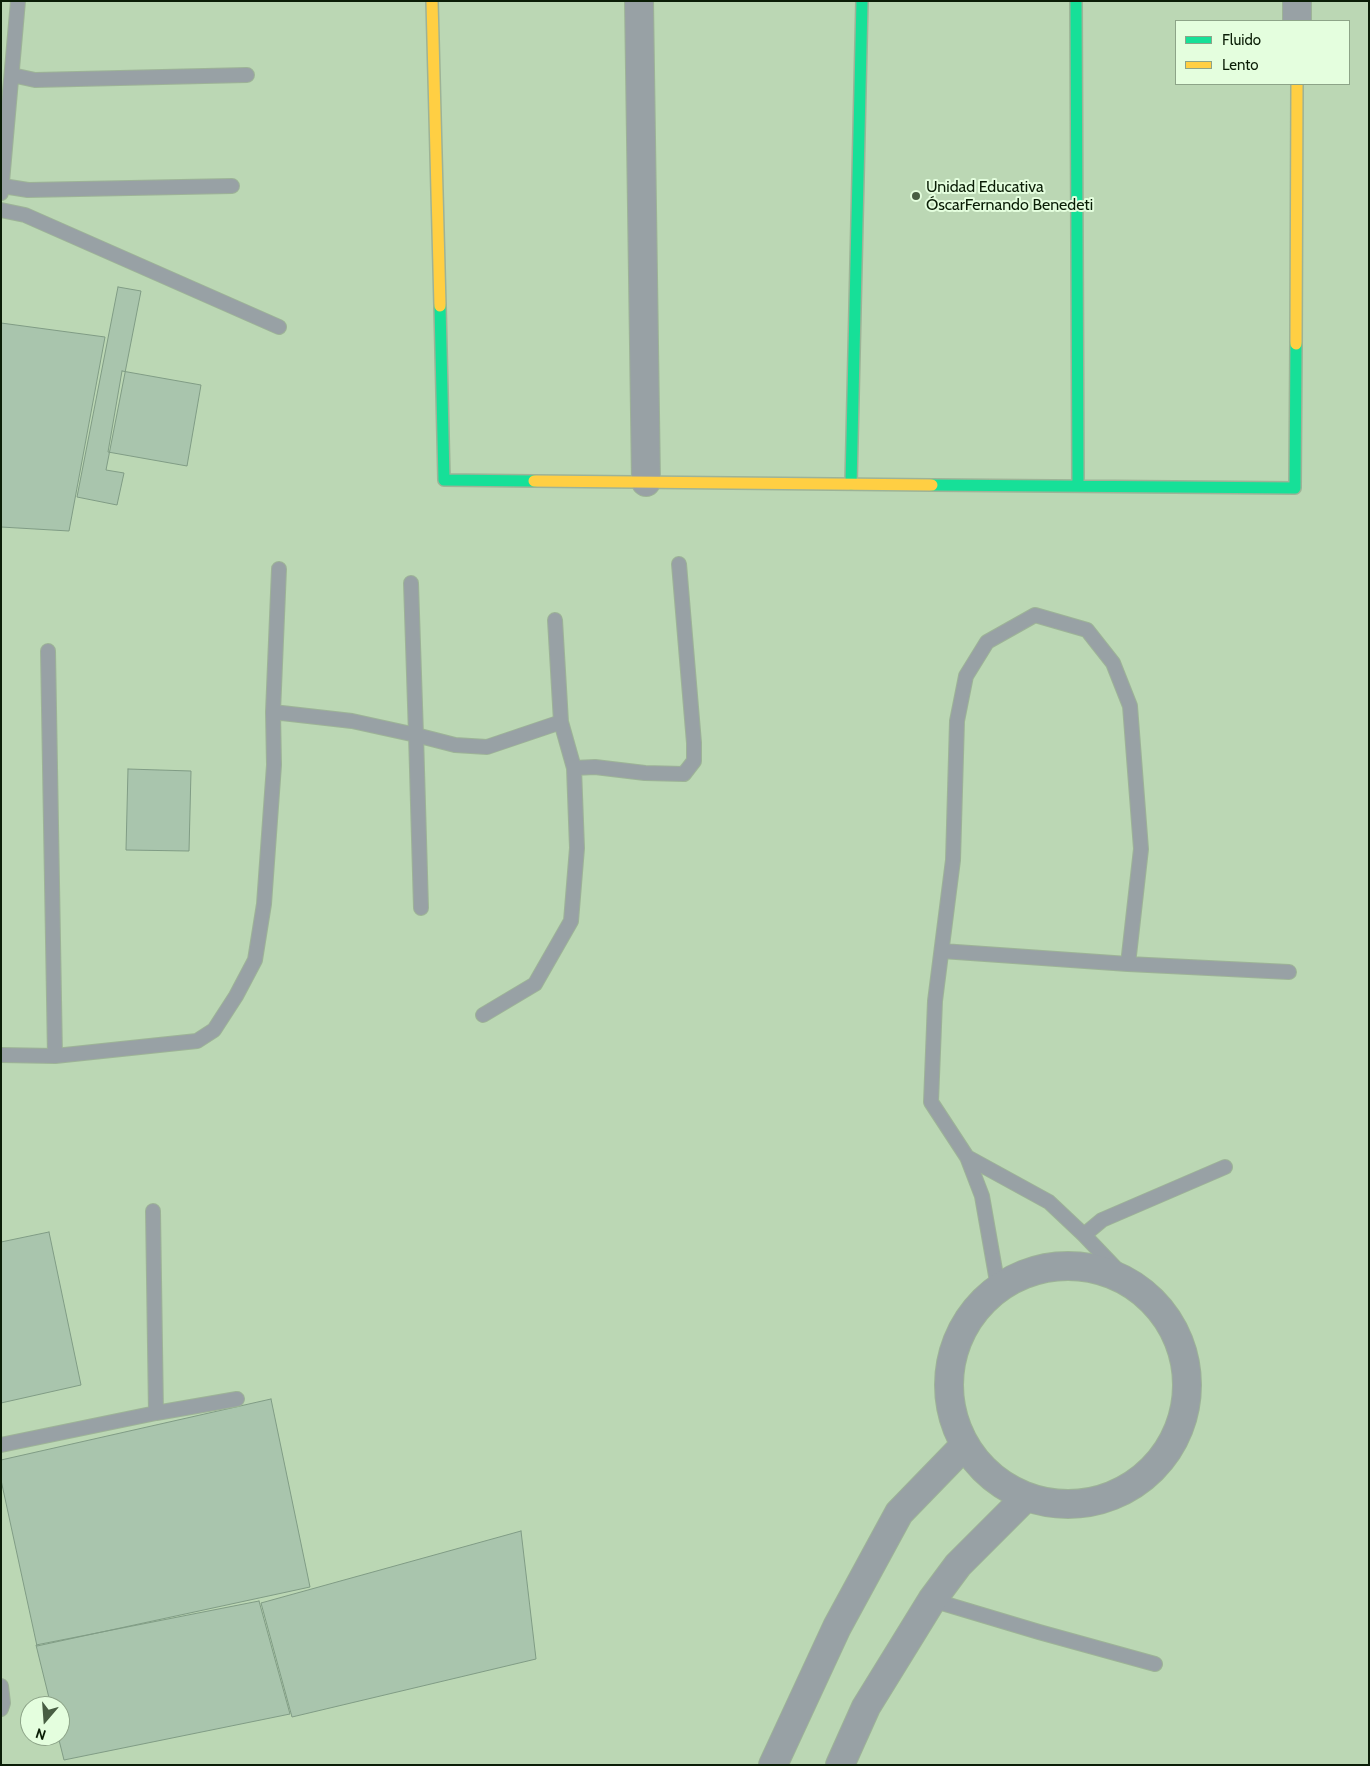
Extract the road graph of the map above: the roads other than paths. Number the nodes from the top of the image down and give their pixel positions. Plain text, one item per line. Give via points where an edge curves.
1 (18, 1) edge
2 (432, 1) edge
3 (639, 1) edge
4 (862, 1) edge
5 (1076, 1) edge
6 (1297, 1) edge
7 (1297, 20) edge
8 (12, 75) junction
9 (247, 75) dead end
10 (1297, 85) edge
11 (232, 186) dead end
12 (2, 190) edge
13 (1, 210) edge
14 (279, 327) dead end
15 (646, 482) junction
16 (851, 484) junction
17 (1078, 486) junction
18 (678, 564) dead end
19 (280, 569) dead end
20 (411, 583) dead end
21 (555, 620) dead end
22 (48, 651) dead end
23 (272, 712) junction
24 (561, 722) junction
25 (416, 735) junction
26 (574, 768) junction
27 (421, 908) dead end
28 (942, 951) junction
29 (1128, 964) junction
30 (1289, 972) dead end
31 (483, 1015) dead end
32 (1, 1054) edge
33 (55, 1056) junction
34 (967, 1157) junction
35 (1226, 1168) dead end
36 (153, 1212) dead end
37 (1084, 1235) junction
38 (1127, 1280) junction
39 (998, 1287) junction
40 (237, 1399) dead end
41 (156, 1413) junction
42 (1, 1445) edge
43 (963, 1447) junction
44 (1025, 1498) junction
45 (932, 1600) junction
46 (1155, 1664) dead end
47 (1, 1686) edge
48 (1, 1709) edge
49 (773, 1765) edge
50 (840, 1765) edge

1 - 8 lane
2 - 15 street via 444,480
3 - 15 street
4 - 16 street
5 - 17 street
6 - 7 street
8 - 9 lane via 35,80
8 - 12 lane
10 - 17 street via 1295,488
11 - 12 lane
13 - 14 lane via 25,215
15 - 16 street
16 - 17 street
18 - 26 lane via 694,761 684,774
19 - 23 lane
20 - 25 lane
21 - 24 lane
22 - 33 lane
23 - 25 lane via 352,721
23 - 33 lane via 274,765 264,904 255,960 236,996 214,1030 197,1041
24 - 25 lane via 487,746 455,745
24 - 26 lane
25 - 27 lane
26 - 31 lane via 577,848 571,921 535,984
28 - 29 lane
28 - 29 lane via 953,860 957,721 966,676 987,642 1035,615 1087,630 1113,664 1130,706 1141,849
28 - 34 lane via 935,1001 931,1102
29 - 30 lane
32 - 33 lane
34 - 37 lane via 1049,1202
34 - 39 lane via 982,1196
35 - 37 lane via 1102,1220
36 - 41 lane
37 - 38 lane
38 - 39 street via 1084,1266 1057,1267 1039,1268
38 - 44 street via 1161,1309 1183,1348 1188,1393 1178,1436 1152,1473 1114,1497 1069,1506
39 - 43 street via 967,1318 949,1360 948,1405
40 - 41 lane
41 - 42 lane
43 - 44 street
43 - 49 street via 899,1513 837,1627
44 - 45 street via 958,1565
45 - 46 lane
45 - 50 street via 866,1707
47 - 48 lane

